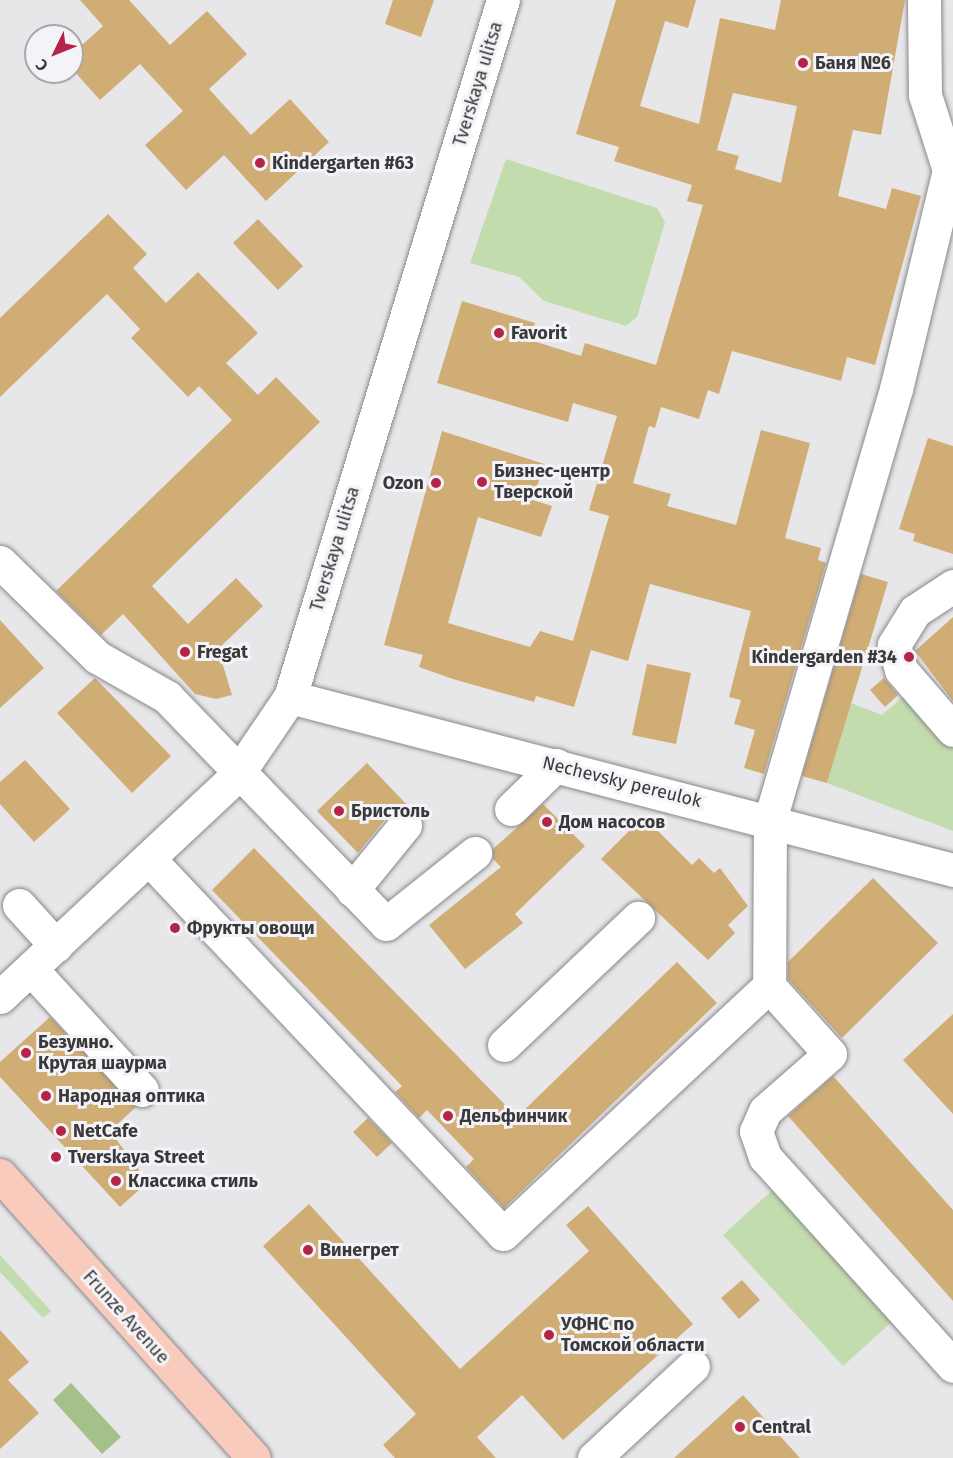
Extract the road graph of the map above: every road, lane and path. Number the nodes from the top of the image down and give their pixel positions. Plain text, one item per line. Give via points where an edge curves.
1 (503, 0) edge
2 (924, 0) edge
3 (0, 562) edge
4 (953, 586) edge
5 (290, 697) junction
6 (953, 730) edge
7 (556, 765) junction
8 (237, 775) junction
9 (511, 809) dead end
10 (770, 819) junction
11 (405, 825) dead end
12 (475, 853) dead end
13 (150, 860) junction
14 (953, 870) edge
15 (352, 890) junction
16 (19, 905) dead end
17 (638, 918) dead end
18 (56, 946) junction
19 (32, 969) junction
20 (769, 986) junction
21 (0, 997) edge
22 (504, 1045) dead end
23 (142, 1090) dead end
24 (0, 1175) edge
25 (693, 1366) dead end
26 (953, 1366) edge
27 (254, 1458) edge
28 (594, 1458) edge

1 - 5 street, Tverskaya ulitsa
2 - 10 street via 925,95 949,170 902,368
3 - 8 street via 98,657 167,697
4 - 6 street via 935,593 915,611 894,645 901,670
5 - 7 street, Nechevsky pereulok
5 - 8 street, Tverskaya ulitsa
7 - 9 street
7 - 10 street, Nechevsky pereulok
8 - 13 street, Tverskaya ulitsa
8 - 15 street
10 - 14 street, Nechevsky pereulok
10 - 20 street
11 - 15 street
12 - 15 street via 386,924
13 - 18 street, Tverskaya ulitsa
13 - 20 street via 504,1234
16 - 18 street
17 - 22 street
18 - 19 street, Tverskaya ulitsa
19 - 21 street, Tverskaya ulitsa
19 - 23 street
20 - 26 street via 830,1054 765,1112 756,1131 759,1144
24 - 27 main road, Frunze Avenue
25 - 28 street

